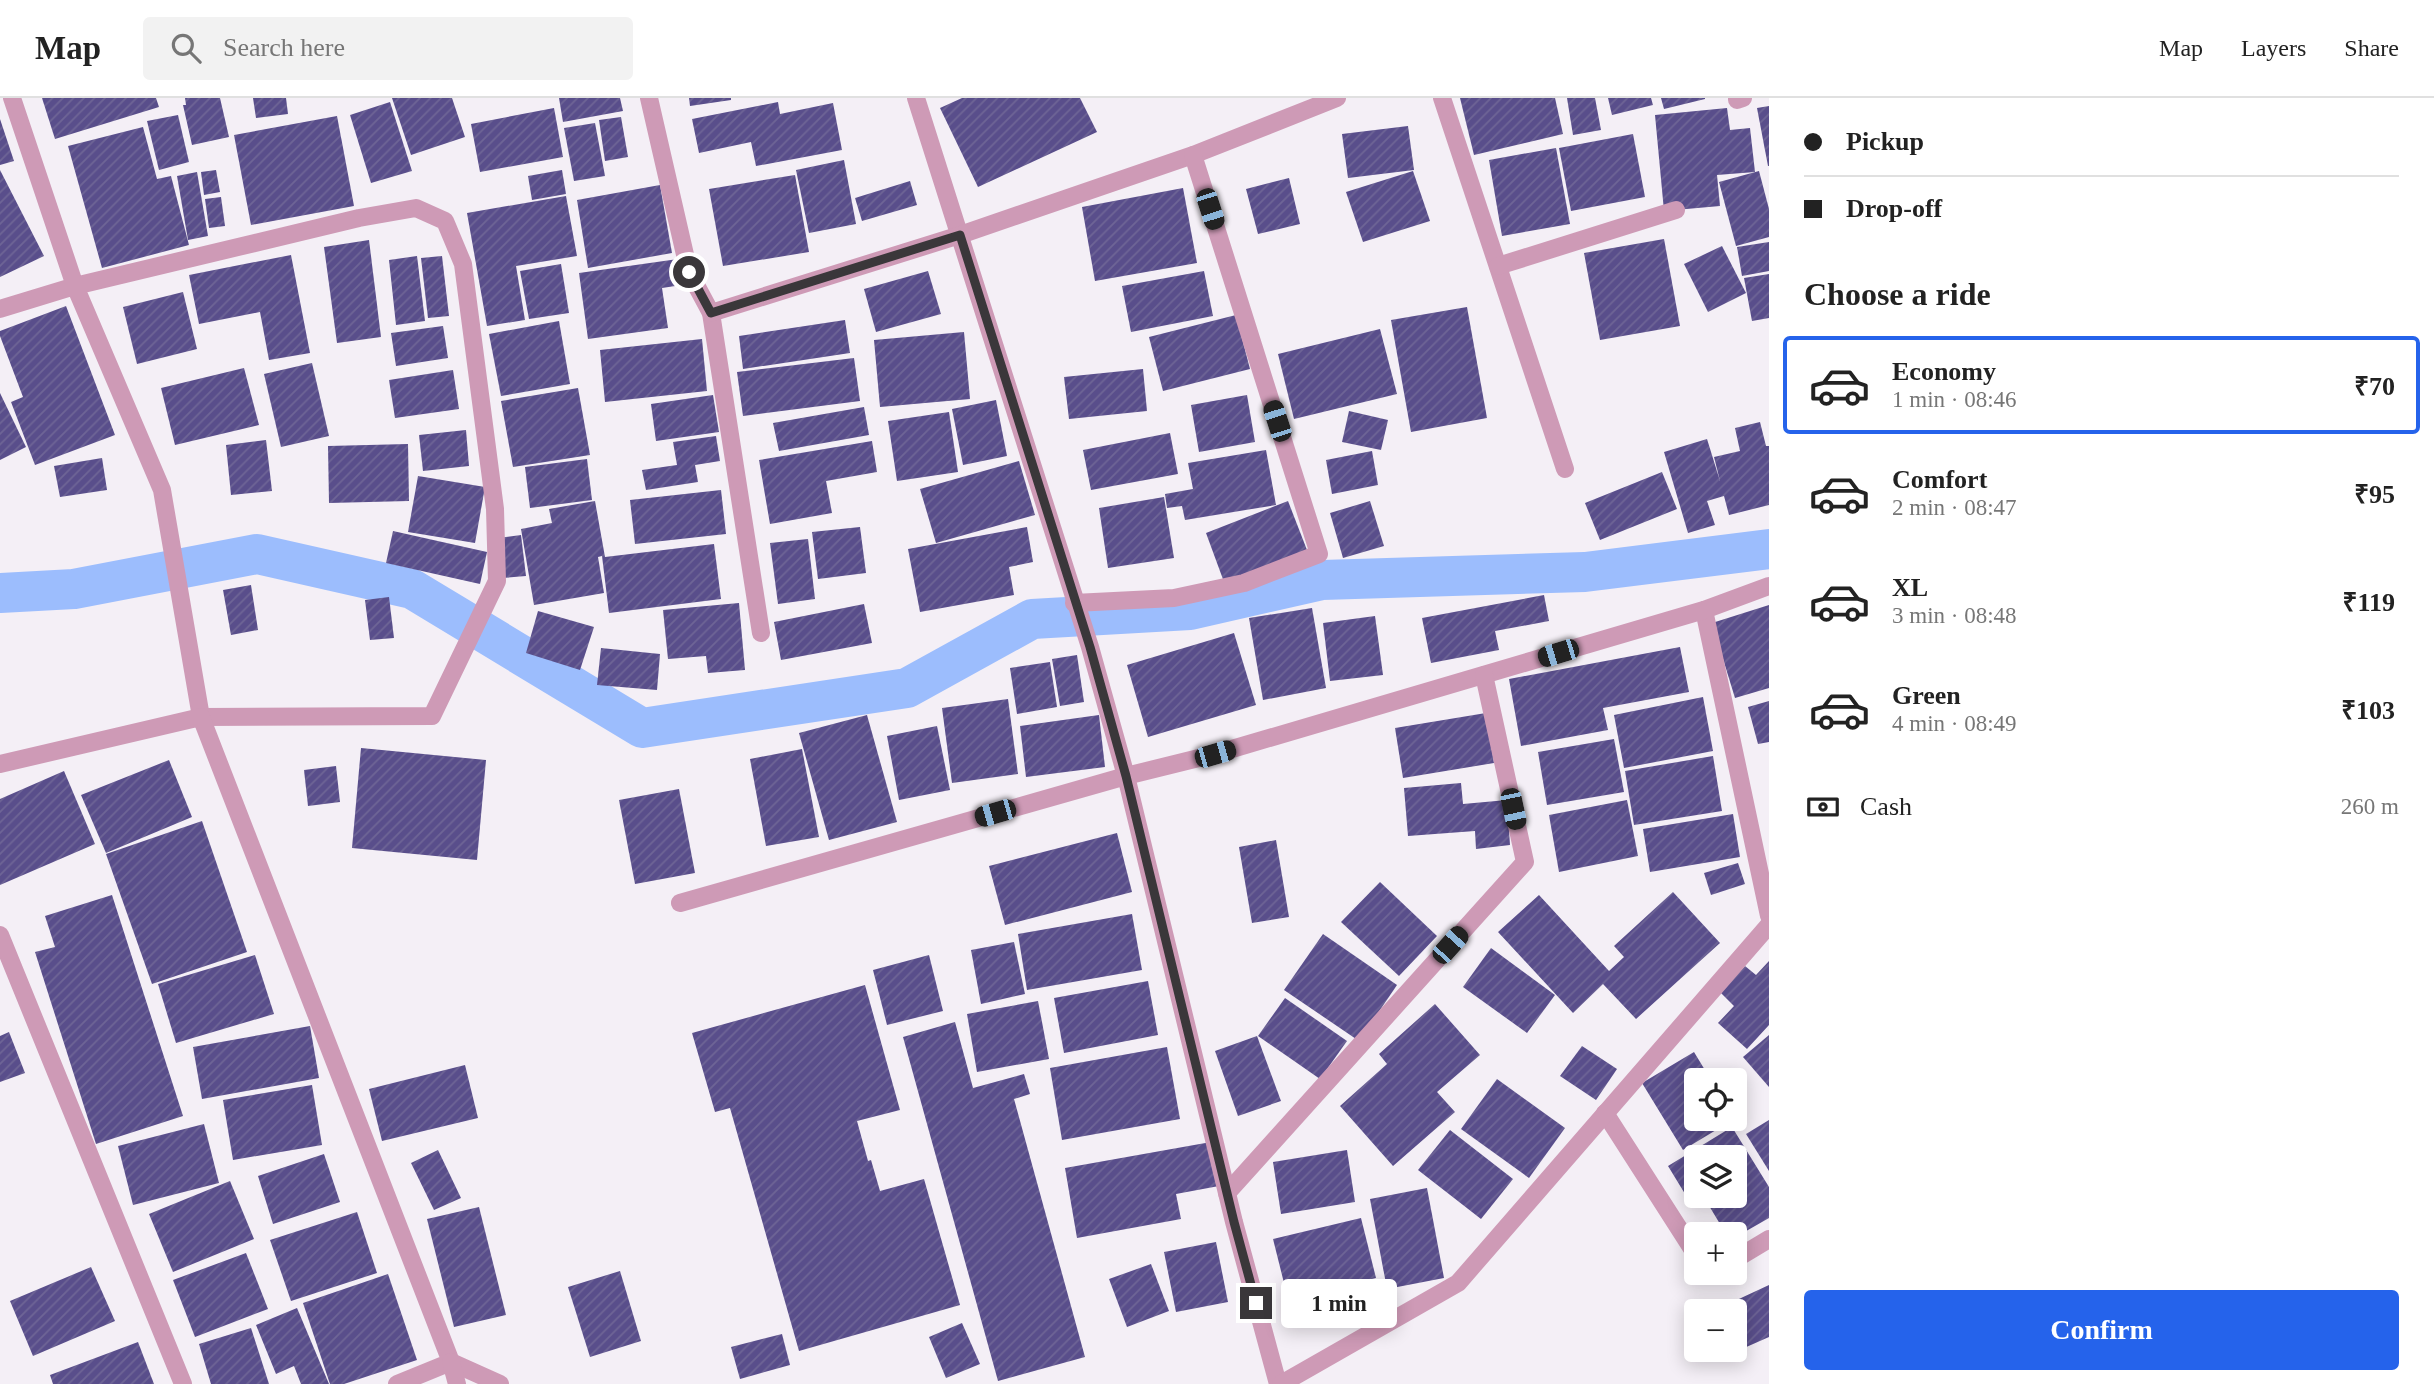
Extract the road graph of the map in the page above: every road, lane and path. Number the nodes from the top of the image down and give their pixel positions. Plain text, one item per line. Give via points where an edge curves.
1 (12, 98) edge
2 (649, 98) edge
3 (916, 98) edge
4 (1337, 98) edge
5 (1442, 98) edge
6 (1737, 98) edge
7 (1743, 98) edge
8 (1193, 155) junction
9 (1676, 211) dead end
10 (960, 235) junction
11 (1497, 266) junction
12 (75, 286) junction
13 (0, 309) edge
14 (711, 313) junction
15 (1565, 469) dead end
16 (1769, 586) edge
17 (1074, 604) junction
18 (1704, 610) junction
19 (761, 633) dead end
20 (1484, 675) junction
21 (201, 717) junction
22 (0, 764) edge
23 (1126, 776) junction
24 (680, 903) dead end
25 (1769, 916) edge
26 (1769, 925) edge
27 (0, 935) edge
28 (1605, 1113) junction
29 (1227, 1193) junction
30 (1684, 1236) edge
31 (1769, 1239) edge
32 (1747, 1252) edge
33 (451, 1362) junction
34 (183, 1384) edge
35 (397, 1384) edge
36 (457, 1384) edge
37 (500, 1384) edge
38 (1279, 1384) edge

1 - 12 street
2 - 14 street via 689,272
3 - 10 street
4 - 8 street
5 - 11 street
6 - 7 street
8 - 10 street
8 - 17 street via 1319,554 1244,583 1174,598
9 - 11 street
10 - 14 street
10 - 17 street
11 - 15 street
12 - 13 street
12 - 21 street via 162,490
12 - 21 street via 416,208 445,221 463,264 495,509 497,581 432,716
14 - 19 street
16 - 18 street
17 - 23 street
18 - 20 street
18 - 25 street
20 - 23 street
20 - 29 street via 1525,862
21 - 22 street
21 - 33 street
23 - 24 street
23 - 29 street
26 - 28 street
27 - 34 street
28 - 30 street
28 - 38 street via 1458,1283
29 - 38 street
31 - 32 street
33 - 35 street
33 - 36 street
33 - 37 street

